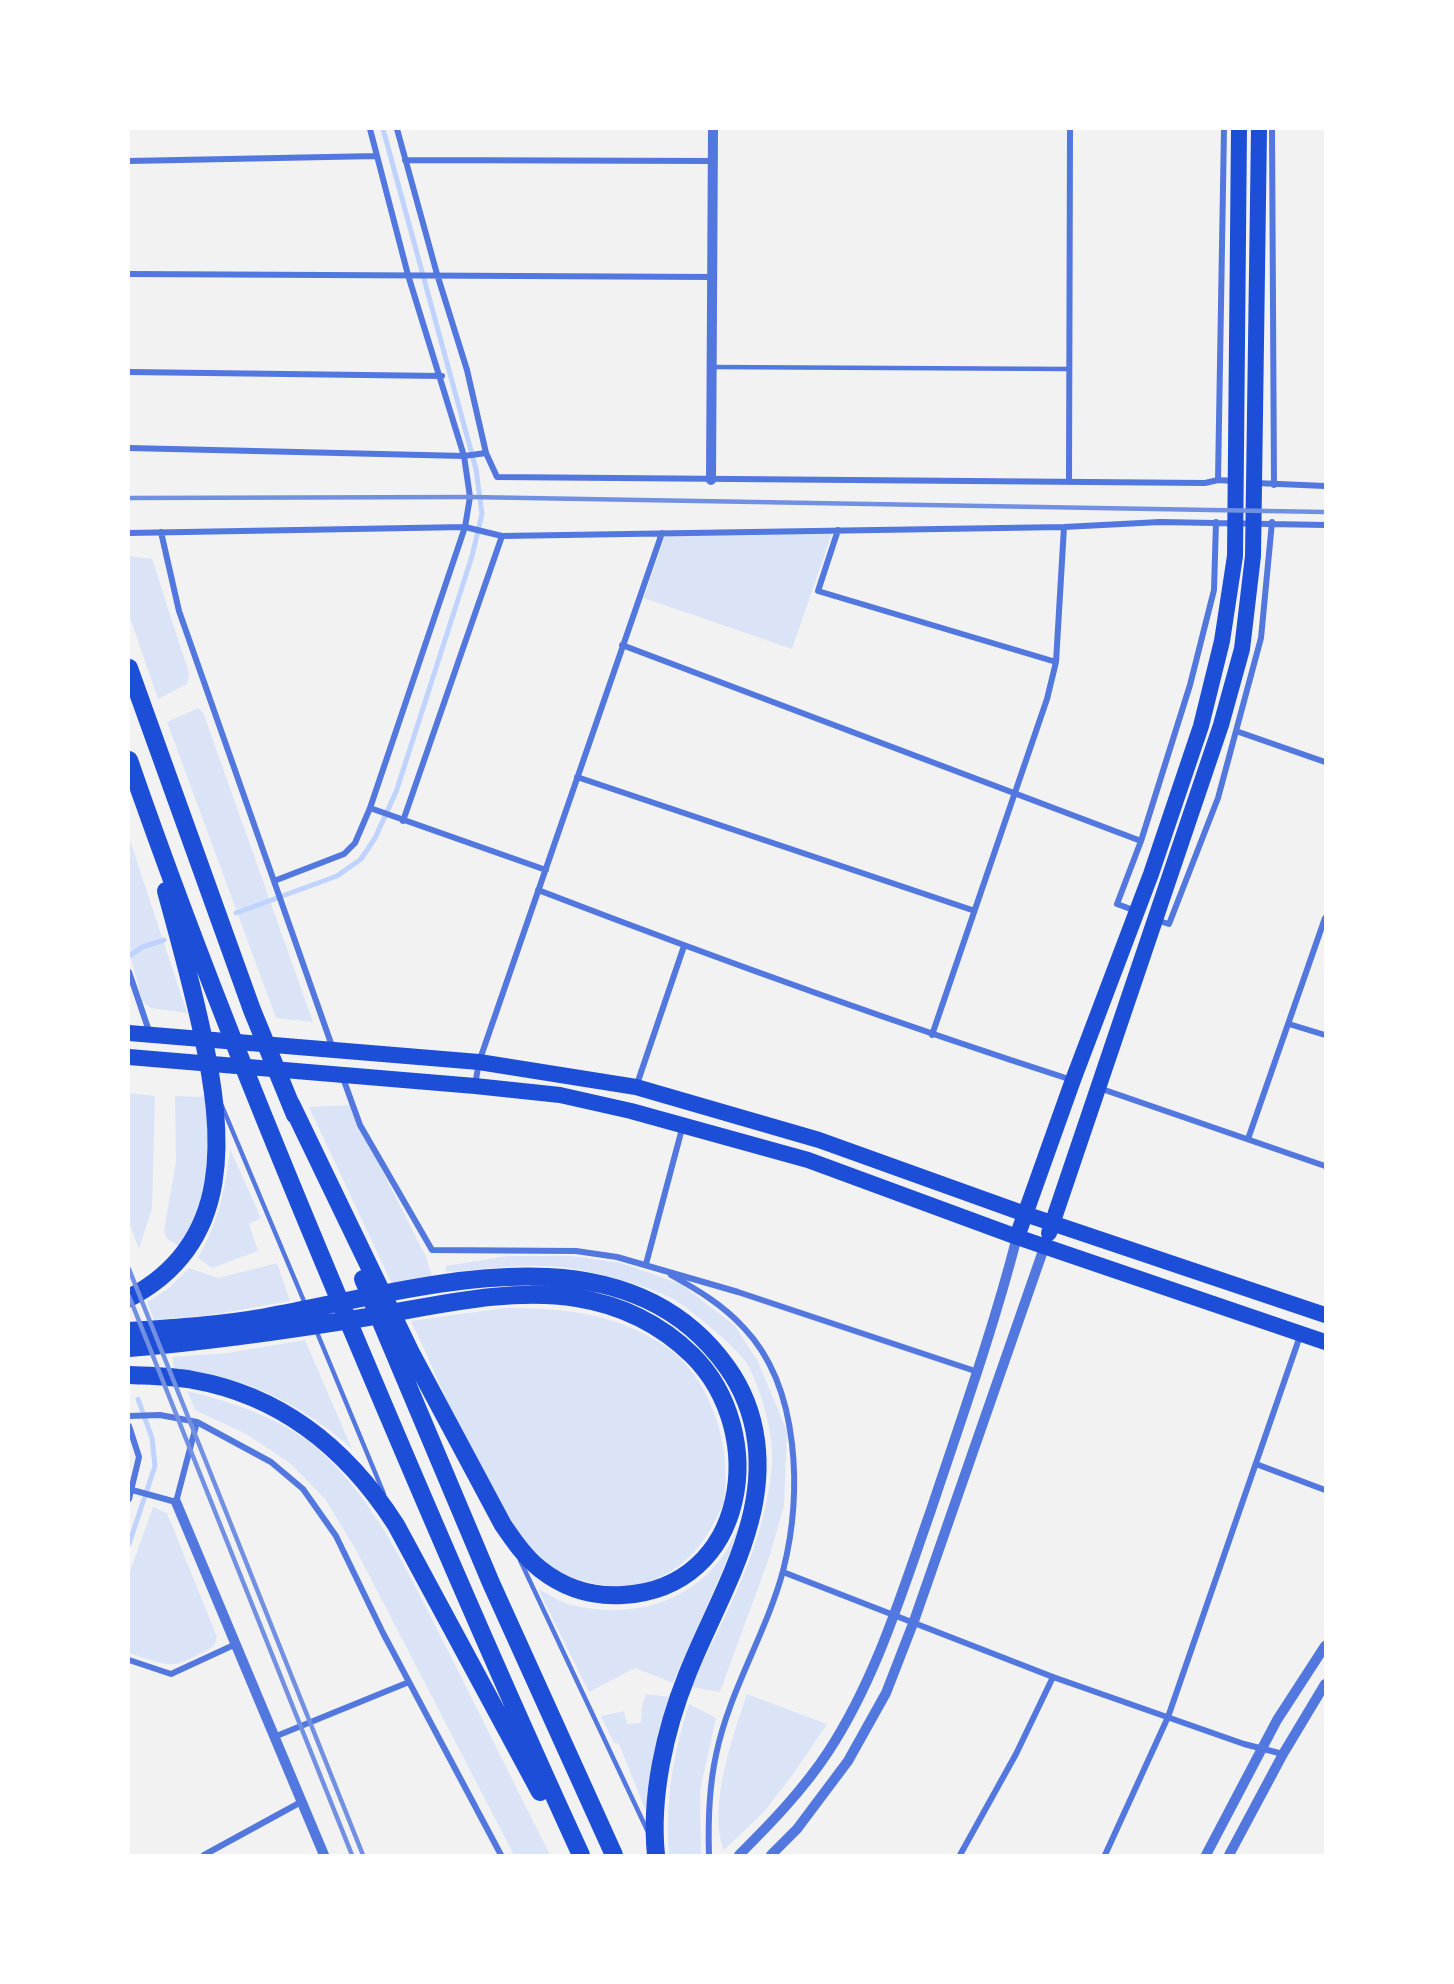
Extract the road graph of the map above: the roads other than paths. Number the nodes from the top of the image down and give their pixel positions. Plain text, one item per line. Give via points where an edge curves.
1 (370, 129) edge
2 (397, 129) edge
3 (713, 129) edge
4 (1071, 129) edge
5 (1224, 129) edge
6 (1239, 129) edge
7 (1259, 129) edge
8 (1272, 129) edge
9 (377, 156) junction
10 (405, 160) junction
11 (129, 161) edge
12 (713, 161) junction
13 (129, 274) edge
14 (434, 274) junction
15 (408, 275) junction
16 (712, 277) junction
17 (710, 367) junction
18 (1069, 369) junction
19 (129, 372) edge
20 (442, 376) junction
21 (129, 448) edge
22 (486, 453) junction
23 (464, 456) junction
24 (711, 480) junction
25 (1218, 480) junction
26 (1069, 481) junction
27 (1274, 485) junction
28 (1325, 486) edge
29 (1216, 522) junction
30 (1272, 522) junction
31 (1325, 525) edge
32 (465, 527) junction
33 (1064, 527) junction
34 (838, 530) junction
35 (161, 532) junction
36 (129, 533) edge
37 (662, 533) junction
38 (499, 536) junction
39 (622, 645) junction
40 (1056, 662) junction
41 (129, 668) edge
42 (1228, 728) junction
43 (129, 760) edge
44 (1325, 762) edge
45 (577, 777) junction
46 (129, 783) edge
47 (1014, 790) junction
48 (370, 808) junction
49 (404, 821) junction
50 (1141, 841) junction
51 (546, 870) junction
52 (274, 881) junction
53 (538, 890) junction
54 (972, 910) junction
55 (1137, 912) junction
56 (1325, 918) edge
57 (684, 946) junction
58 (129, 972) edge
59 (1288, 1024) junction
60 (129, 1033) edge
61 (150, 1035) junction
62 (932, 1035) junction
63 (1325, 1035) edge
64 (334, 1052) junction
65 (129, 1057) edge
66 (479, 1062) junction
67 (343, 1076) junction
68 (1073, 1080) junction
69 (475, 1086) junction
70 (636, 1087) junction
71 (1098, 1088) junction
72 (215, 1090) junction
73 (684, 1123) junction
74 (1248, 1139) junction
75 (1325, 1166) edge
76 (1025, 1214) junction
77 (1052, 1223) junction
78 (1017, 1237) junction
79 (1046, 1245) junction
80 (646, 1264) junction
81 (660, 1269) junction
82 (129, 1298) edge
83 (1325, 1315) edge
84 (129, 1331) edge
85 (1301, 1333) junction
86 (1325, 1342) edge
87 (129, 1348) edge
88 (403, 1354) junction
89 (978, 1372) junction
90 (129, 1375) edge
91 (131, 1416) edge
92 (197, 1422) junction
93 (129, 1426) edge
94 (1256, 1464) junction
95 (1325, 1490) edge
96 (134, 1491) junction
97 (129, 1499) edge
98 (176, 1502) junction
99 (396, 1525) junction
100 (503, 1525) junction
101 (783, 1572) junction
102 (895, 1614) junction
103 (914, 1621) junction
104 (236, 1644) junction
105 (1325, 1646) edge
106 (129, 1660) edge
107 (1053, 1677) junction
108 (409, 1682) junction
109 (1325, 1684) edge
110 (1168, 1716) junction
111 (274, 1737) junction
112 (1263, 1749) junction
113 (1282, 1754) junction
114 (301, 1802) junction
115 (656, 1850) edge
116 (204, 1855) edge
117 (324, 1855) edge
118 (501, 1855) edge
119 (572, 1855) edge
120 (581, 1855) edge
121 (614, 1855) edge
122 (709, 1855) edge
123 (738, 1855) edge
124 (771, 1855) edge
125 (960, 1855) edge
126 (1105, 1855) edge
127 (1206, 1855) edge
128 (1229, 1855) edge

1 - 9 street
2 - 10 street
3 - 12 street
4 - 18 street
5 - 25 street
6 - 55 highway via 1235,556 1222,641 1201,726
7 - 42 highway via 1253,556
8 - 27 street
9 - 11 street
9 - 15 street
10 - 12 street
10 - 14 street
12 - 16 street
13 - 15 street
14 - 15 street
14 - 16 street
14 - 22 street via 468,370
15 - 20 street
16 - 17 street
17 - 18 lane
17 - 24 street
18 - 26 street
19 - 20 street
20 - 23 street
21 - 23 street
22 - 23 street
22 - 24 street via 497,477
23 - 32 street via 470,497
24 - 26 street
25 - 26 street
25 - 27 street
27 - 28 street
29 - 30 street
29 - 33 street
29 - 50 street via 1214,590 1190,686
30 - 31 street
30 - 42 street via 1261,638
32 - 35 street
32 - 38 street
32 - 48 street
33 - 34 street
33 - 40 street
34 - 37 street
34 - 40 street via 818,591
35 - 36 street
35 - 52 street via 179,611
37 - 38 street
37 - 39 street
38 - 49 street
39 - 45 street
39 - 47 street
40 - 47 street
41 - 88 highway via 252,1010
42 - 44 street
42 - 71 highway via 1155,920
43 - 120 highway via 257,1102 329,1279
45 - 51 street
45 - 54 street
46 - 72 highway via 161,876
47 - 50 street
47 - 54 street
48 - 49 street
48 - 52 street via 354,843 344,854
49 - 51 street
50 - 55 street via 1117,904
51 - 53 street
52 - 64 street
53 - 57 street
53 - 66 street
54 - 62 street
55 - 68 highway
56 - 59 street
57 - 62 street
57 - 70 street
58 - 61 street
59 - 63 street
59 - 74 street
60 - 61 highway
61 - 64 highway
62 - 68 street
64 - 66 highway
65 - 67 highway
66 - 69 street
66 - 70 highway
67 - 69 highway
67 - 80 street via 360,1125 432,1250 576,1251
68 - 76 highway
69 - 73 highway via 560,1095
70 - 76 highway via 819,1140
71 - 74 street
71 - 77 highway
72 - 82 highway via 215,1180 198,1233 166,1275
72 - 99 lane
73 - 78 highway via 808,1160
73 - 80 street
74 - 75 street
76 - 77 highway
76 - 78 highway
77 - 79 highway
77 - 83 highway
78 - 79 highway
78 - 89 street
79 - 85 highway
79 - 103 street
80 - 81 street
81 - 89 street
81 - 101 street via 729,1313 746,1330 775,1379 792,1430 795,1499
84 - 115 highway via 215,1324 436,1285 529,1276 570,1277 644,1296 695,1329 732,1374 746,1402 759,1460 757,1491 739,1554 686,1676 672,1721 655,1805
85 - 86 highway
85 - 94 street
87 - 100 highway via 221,1341 448,1304 547,1296 576,1298 637,1315 662,1329 702,1365 728,1409 736,1434 738,1482 725,1528 699,1563 658,1588 609,1596 584,1592 539,1568
88 - 100 highway
88 - 121 highway via 495,1593
89 - 102 street
90 - 99 highway via 193,1380 228,1389 293,1418 325,1440 352,1466
91 - 92 street via 160,1415
92 - 98 street
92 - 108 street via 271,1462 303,1490 336,1536
93 - 96 street via 139,1457
94 - 95 street
94 - 110 street
96 - 97 street
96 - 98 street
98 - 104 street
99 - 119 highway
100 - 115 lane
101 - 102 street
101 - 122 street via 730,1706 715,1756
102 - 103 street
102 - 123 street via 864,1685 828,1752 777,1817
103 - 107 street
103 - 124 street via 886,1694 848,1761 797,1829
104 - 106 street via 171,1674
104 - 111 street
105 - 112 street
107 - 110 street
107 - 125 street
108 - 111 street
108 - 118 street
109 - 113 street
110 - 112 street
110 - 126 street
111 - 114 street
112 - 113 street
112 - 127 street
113 - 128 street
114 - 116 street
114 - 117 street

